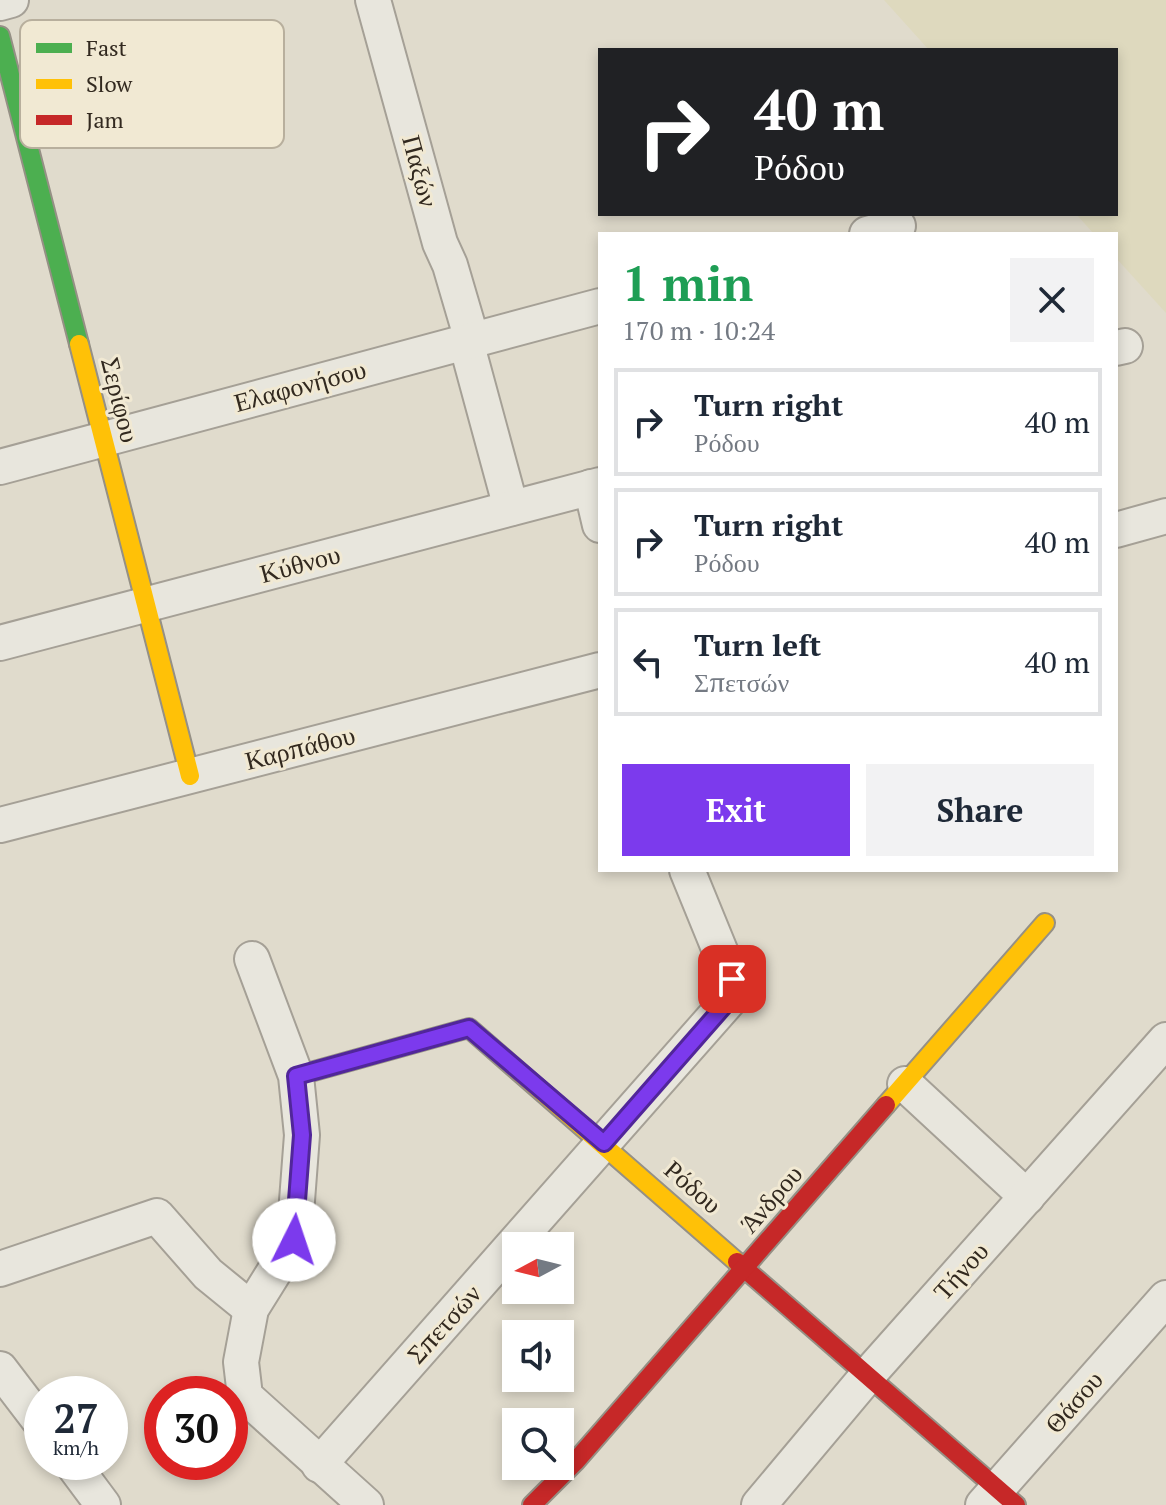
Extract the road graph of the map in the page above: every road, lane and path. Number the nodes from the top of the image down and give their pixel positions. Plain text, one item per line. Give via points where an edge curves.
1 (11, 0) edge
2 (373, 0) edge
3 (0, 3) edge
4 (0, 36) edge
5 (20, 114) edge
6 (29, 148) edge
7 (598, 307) edge
8 (469, 341) junction
9 (103, 439) junction
10 (0, 467) edge
11 (595, 486) edge
12 (511, 508) junction
13 (598, 509) edge
14 (1161, 514) edge
15 (1118, 529) edge
16 (146, 605) junction
17 (0, 643) edge
18 (598, 671) edge
19 (190, 776) junction
20 (0, 825) edge
21 (688, 872) edge
22 (1045, 923) dead end
23 (252, 959) dead end
24 (1166, 1040) edge
25 (296, 1076) junction
26 (905, 1084) junction
27 (604, 1143) junction
28 (1027, 1197) junction
29 (745, 1268) junction
30 (0, 1269) edge
31 (1166, 1298) edge
32 (251, 1309) junction
33 (0, 1369) edge
34 (868, 1375) junction
35 (24, 1400) edge
36 (319, 1465) junction
37 (84, 1480) edge
38 (999, 1500) edge
39 (103, 1505) edge
40 (366, 1505) edge
41 (532, 1505) edge
42 (759, 1505) edge

1 - 3 street
2 - 8 street, Παξών
4 - 5 street, Σερίφου
6 - 9 street, Σερίφου
7 - 8 street, Ελαφονήσου
8 - 9 street, Ελαφονήσου
8 - 12 street, Παξών
9 - 10 street, Ελαφονήσου
9 - 16 street, Σερίφου
11 - 12 street, Κύθνου
11 - 13 street
12 - 16 street, Κύθνου
14 - 15 street
16 - 17 street, Κύθνου
16 - 19 street, Σερίφου
18 - 19 street, Καρπάθου
19 - 20 street, Καρπάθου
21 - 27 street, Σπετσών via 734,994
22 - 26 street, Άνδρου
23 - 25 street
24 - 28 street, Τήνου
25 - 27 street, Ρόδου via 469,1028
25 - 32 street via 302,1135 294,1240
26 - 28 street
26 - 29 street, Άνδρου
27 - 29 street, Ρόδου
27 - 36 street, Σπετσών
28 - 34 street, Τήνου
29 - 34 street, Ρόδου
29 - 41 street, Άνδρου
30 - 32 street via 157,1216 208,1274
31 - 38 street, Θάσου
32 - 36 street via 241,1362 245,1396
33 - 35 street
34 - 38 street, Ρόδου
34 - 42 street, Τήνου
36 - 40 street
37 - 39 street

